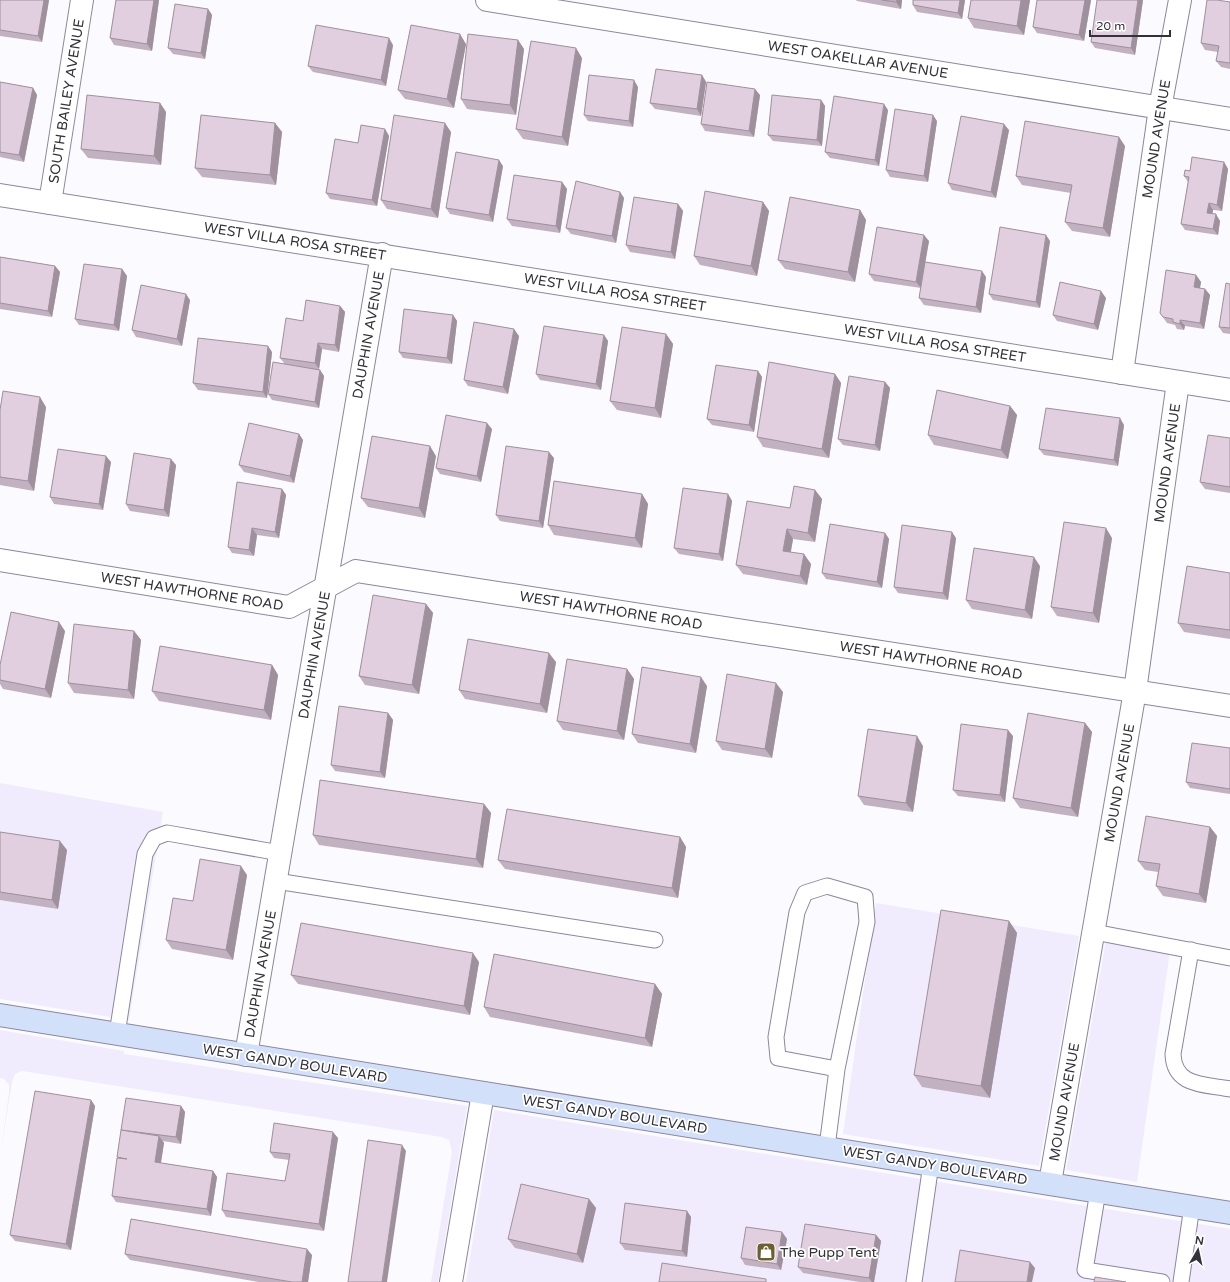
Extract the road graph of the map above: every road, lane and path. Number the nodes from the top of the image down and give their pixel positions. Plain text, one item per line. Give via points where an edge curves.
1 (82, 0) edge
2 (487, 0) edge
3 (1180, 0) edge
4 (1160, 108) junction
5 (1230, 119) edge
6 (0, 195) edge
7 (50, 203) junction
8 (382, 254) junction
9 (1122, 372) junction
10 (1178, 382) junction
11 (1230, 390) edge
12 (0, 560) edge
13 (326, 588) junction
14 (1135, 691) junction
15 (1230, 706) edge
16 (280, 853) junction
17 (276, 881) junction
18 (1094, 932) junction
19 (655, 940) dead end
20 (1191, 950) junction
21 (1230, 958) edge
22 (0, 1014) edge
23 (118, 1034) junction
24 (246, 1055) junction
25 (838, 1069) junction
26 (1230, 1089) edge
27 (483, 1093) junction
28 (827, 1148) junction
29 (931, 1164) junction
30 (1050, 1183) junction
31 (1098, 1191) junction
32 (1192, 1206) junction
33 (1230, 1213) edge
34 (452, 1282) edge
35 (914, 1282) edge
36 (1162, 1282) edge
37 (1181, 1282) edge

1 - 7 street, SOUTH BAILEY AVENUE
2 - 4 street, WEST OAKELLAR AVENUE
3 - 4 street, MOUND AVENUE
4 - 5 street, WEST OAKELLAR AVENUE
4 - 9 street, MOUND AVENUE
6 - 7 street, WEST VILLA ROSA STREET
7 - 8 street, WEST VILLA ROSA STREET
8 - 9 street, WEST VILLA ROSA STREET
8 - 13 street, DAUPHIN AVENUE
9 - 10 street, WEST VILLA ROSA STREET
10 - 11 street, WEST VILLA ROSA STREET
10 - 14 street, MOUND AVENUE
12 - 13 street, WEST HAWTHORNE ROAD via 289,607
13 - 14 street, WEST HAWTHORNE ROAD via 356,571
13 - 16 street, DAUPHIN AVENUE
14 - 15 street, WEST HAWTHORNE ROAD
14 - 18 street, MOUND AVENUE
16 - 17 street, DAUPHIN AVENUE
16 - 23 lane via 167,833 154,838 145,854
17 - 19 lane
17 - 24 street, DAUPHIN AVENUE
18 - 20 lane
18 - 30 street, MOUND AVENUE
20 - 21 lane
20 - 26 lane via 1173,1066 1179,1075 1188,1081
22 - 23 main road, WEST GANDY BOULEVARD
23 - 24 main road, WEST GANDY BOULEVARD
24 - 27 main road, WEST GANDY BOULEVARD
25 - 25 lane via 867,922 865,896 827,886 805,893 797,912 776,1037 778,1058
25 - 28 lane via 830,1111
27 - 28 main road, WEST GANDY BOULEVARD
27 - 34 street
28 - 29 main road, WEST GANDY BOULEVARD
29 - 30 main road, WEST GANDY BOULEVARD
29 - 35 lane
30 - 31 main road, WEST GANDY BOULEVARD
31 - 32 main road, WEST GANDY BOULEVARD
31 - 36 lane via 1086,1270
32 - 33 main road, WEST GANDY BOULEVARD
32 - 37 lane

